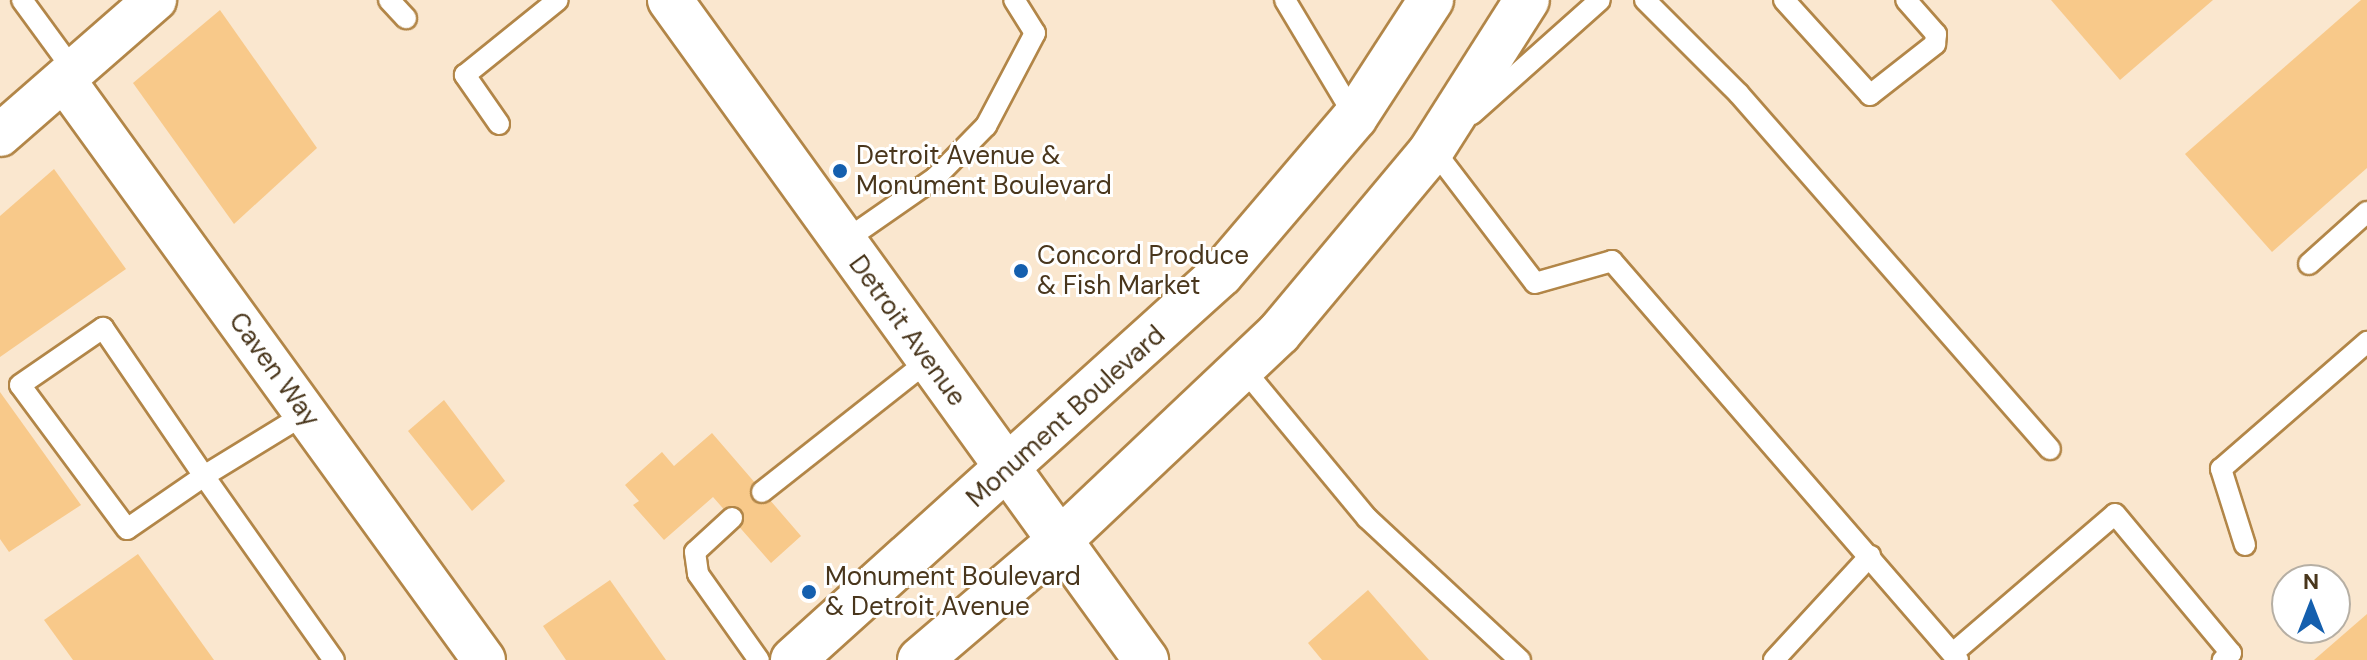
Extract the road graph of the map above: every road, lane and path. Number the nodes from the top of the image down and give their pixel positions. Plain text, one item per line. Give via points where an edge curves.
1 (22, 0) edge
2 (155, 0) edge
3 (389, 0) edge
4 (558, 0) edge
5 (1014, 0) edge
6 (1285, 0) edge
7 (1431, 0) edge
8 (1527, 0) edge
9 (1600, 0) edge
10 (1645, 0) edge
11 (1784, 0) edge
12 (1906, 0) edge
13 (678, 3) edge
14 (406, 18) dead end
15 (69, 76) junction
16 (1355, 117) junction
17 (4, 124) edge
18 (499, 124) dead end
19 (1431, 151) junction
20 (2367, 212) edge
21 (843, 242) junction
22 (2309, 264) dead end
23 (2367, 342) edge
24 (928, 361) junction
25 (1242, 367) junction
26 (305, 414) junction
27 (2050, 449) dead end
28 (1007, 472) junction
29 (204, 476) junction
30 (762, 492) dead end
31 (732, 518) dead end
32 (1058, 542) junction
33 (2245, 545) dead end
34 (1870, 556) junction
35 (472, 655) edge
36 (930, 657) edge
37 (1956, 657) edge
38 (1142, 659) edge
39 (334, 660) edge
40 (759, 660) edge
41 (793, 660) edge
42 (1520, 660) edge
43 (1774, 660) edge
44 (2223, 660) edge

1 - 15 lane
2 - 15 street
3 - 14 lane
4 - 18 lane via 465,75
5 - 21 lane via 1035,33 986,126 935,178
6 - 16 lane
7 - 16 main road, Monument Boulevard
8 - 19 main road
9 - 19 lane
10 - 27 lane via 1739,94
11 - 12 lane via 1870,95 1935,44 1936,34
13 - 21 main road, Detroit Avenue
15 - 17 street
15 - 26 street, Caven Way
16 - 28 main road, Monument Boulevard via 1221,274
19 - 25 main road
19 - 34 lane via 1535,283 1612,261
20 - 22 lane
21 - 24 main road, Detroit Avenue
23 - 33 lane via 2221,469
24 - 28 main road, Detroit Avenue
24 - 30 lane
25 - 32 main road
25 - 42 lane via 1367,518
26 - 29 lane
26 - 35 street, Caven Way
28 - 32 main road, Detroit Avenue
28 - 41 main road, Monument Boulevard
29 - 29 lane via 103,328 20,385 127,529
29 - 39 lane
31 - 40 lane via 695,552 698,574
32 - 36 main road
32 - 38 main road, Detroit Avenue
34 - 37 lane
34 - 43 lane
37 - 44 lane via 2115,514 2231,653

